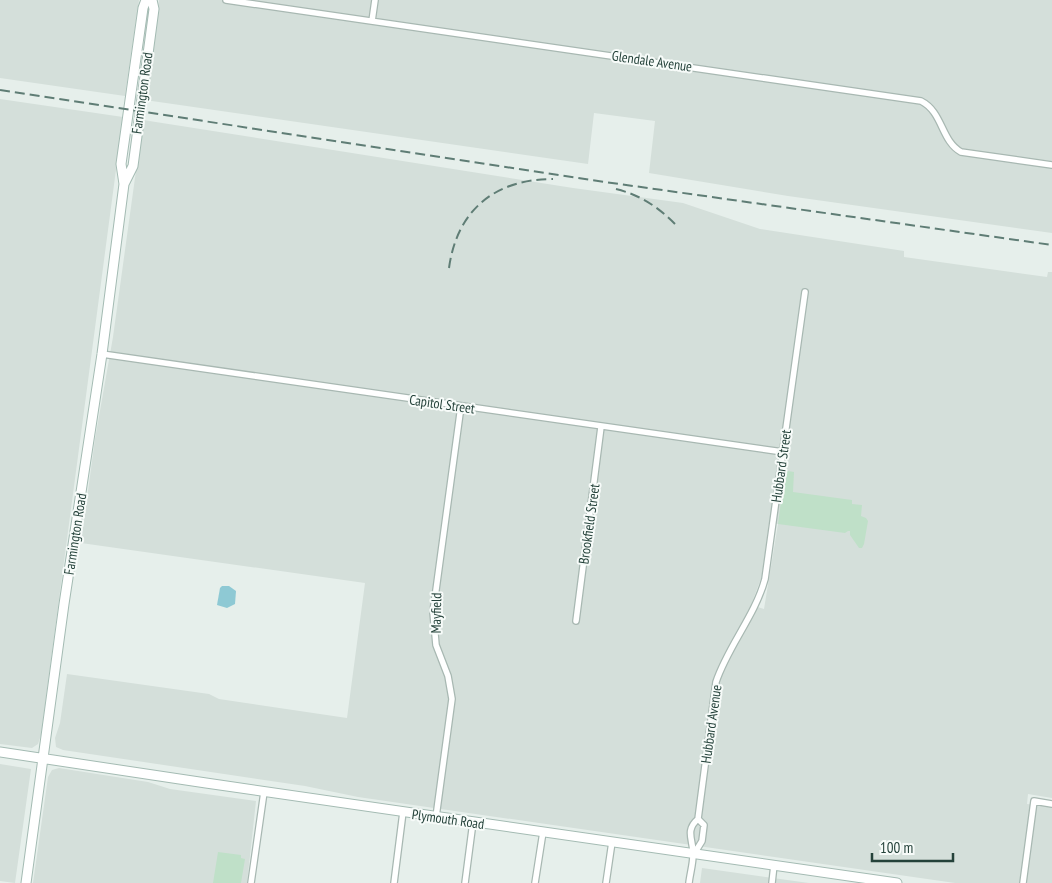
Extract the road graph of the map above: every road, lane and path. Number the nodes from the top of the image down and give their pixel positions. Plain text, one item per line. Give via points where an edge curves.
1 (146, 0) edge
2 (152, 0) edge
3 (226, 0) edge
4 (375, 0) edge
5 (372, 21) junction
6 (1052, 165) edge
7 (124, 184) junction
8 (805, 292) dead end
9 (102, 354) junction
10 (461, 406) junction
11 (601, 427) junction
12 (783, 452) junction
13 (576, 621) dead end
14 (739, 635) joint
15 (0, 752) edge
16 (44, 759) junction
17 (264, 792) junction
18 (1052, 804) edge
19 (403, 812) junction
20 (436, 817) junction
21 (698, 818) junction
22 (473, 822) junction
23 (543, 832) junction
24 (612, 842) junction
25 (694, 854) junction
26 (774, 865) junction
27 (856, 880) edge
28 (26, 883) edge
29 (251, 883) edge
30 (394, 883) edge
31 (465, 883) edge
32 (535, 883) edge
33 (606, 883) edge
34 (689, 883) edge
35 (772, 883) edge
36 (897, 883) edge
37 (1023, 883) edge

1 - 7 main road, Farmington Road via 121,164
2 - 7 main road, Farmington Road via 154,9 133,166
3 - 5 street, Glendale Avenue
4 - 5 street
5 - 6 street, Glendale Avenue via 922,101 931,107 951,144 961,152
7 - 9 main road, Farmington Road
8 - 12 street, Hubbard Street
9 - 10 street, Capitol Street
9 - 16 main road, Farmington Road
10 - 11 street, Capitol Street
10 - 20 street, Mayfield via 433,612 436,645 448,676 452,698
11 - 12 street, Capitol Street
11 - 13 street, Brookfield Street
12 - 14 street, Hubbard Street via 765,579 758,601
14 - 21 street, Hubbard Avenue via 716,682
15 - 16 main road, Plymouth Road
16 - 17 main road, Plymouth Road
16 - 28 main road, Farmington Road
17 - 19 main road, Plymouth Road
17 - 29 street
18 - 37 street via 1034,801
19 - 20 main road, Plymouth Road
19 - 30 street
20 - 22 main road, Plymouth Road
21 - 25 street, Hubbard Avenue via 693,824 690,839
21 - 25 street, Hubbard Avenue via 704,825 702,841
22 - 23 main road, Plymouth Road
22 - 31 street
23 - 24 main road, Plymouth Road
23 - 32 street
24 - 25 main road, Plymouth Road
24 - 33 street
25 - 26 main road, Plymouth Road
25 - 34 street
26 - 27 main road, Plymouth Road
26 - 35 street
27 - 36 main road, Plymouth Road

